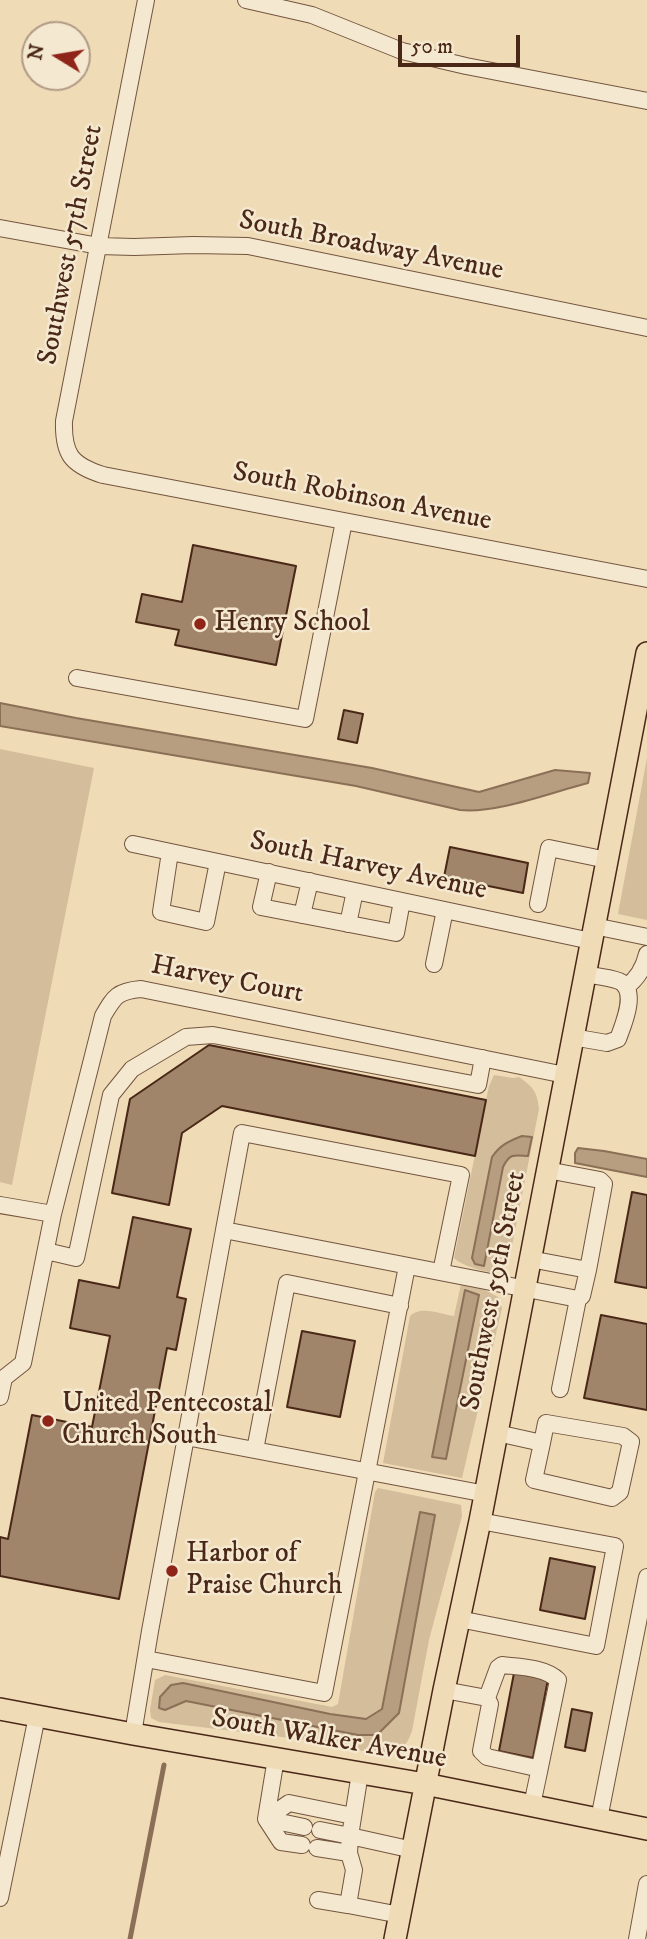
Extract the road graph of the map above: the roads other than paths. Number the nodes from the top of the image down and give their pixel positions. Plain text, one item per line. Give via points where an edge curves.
1 (146, 0) edge
2 (246, 0) edge
3 (647, 101) edge
4 (0, 228) edge
5 (99, 246) junction
6 (647, 328) edge
7 (71, 459) joint
8 (344, 521) junction
9 (647, 579) edge
10 (647, 653) edge
11 (78, 678) dead end
12 (133, 844) dead end
13 (170, 852) junction
14 (607, 860) junction
15 (218, 862) junction
16 (269, 872) junction
17 (310, 881) junction
18 (355, 891) junction
19 (402, 901) junction
20 (538, 904) dead end
21 (446, 910) junction
22 (302, 915) junction
23 (348, 924) junction
24 (592, 934) junction
25 (647, 937) edge
26 (647, 954) edge
27 (435, 964) dead end
28 (584, 974) junction
29 (626, 986) junction
30 (572, 1037) junction
31 (483, 1058) junction
32 (565, 1075) junction
33 (547, 1170) junction
34 (0, 1205) edge
35 (53, 1214) junction
36 (224, 1230) junction
37 (46, 1251) junction
38 (530, 1259) junction
39 (407, 1266) junction
40 (588, 1270) junction
41 (440, 1272) junction
42 (524, 1289) junction
43 (578, 1299) junction
44 (400, 1306) junction
45 (560, 1389) dead end
46 (0, 1397) edge
47 (497, 1433) junction
48 (186, 1437) junction
49 (542, 1443) junction
50 (255, 1450) junction
51 (367, 1471) junction
52 (486, 1494) junction
53 (480, 1521) junction
54 (647, 1577) edge
55 (643, 1615) edge
56 (459, 1619) junction
57 (146, 1659) junction
58 (444, 1690) junction
59 (488, 1698) junction
60 (0, 1709) edge
61 (37, 1716) junction
62 (133, 1734) junction
63 (276, 1758) junction
64 (539, 1772) junction
65 (360, 1773) junction
66 (425, 1784) junction
67 (531, 1805) junction
68 (353, 1816) junction
69 (266, 1819) junction
70 (599, 1819) junction
71 (647, 1829) edge
72 (350, 1836) junction
73 (412, 1850) junction
74 (349, 1853) junction
75 (647, 1884) edge
76 (0, 1898) edge
77 (318, 1900) dead end
78 (348, 1905) junction
79 (400, 1915) junction
80 (395, 1939) edge
81 (637, 1939) edge

1 - 5 street, Southwest 57th Street
2 - 3 street via 312,15 402,51
4 - 5 street, South Broadway Avenue
5 - 6 street, South Broadway Avenue via 248,246
5 - 7 street, Southwest 57th Street via 64,421 63,440
7 - 8 street, South Robinson Avenue via 103,475
8 - 9 street, South Robinson Avenue
8 - 11 street via 305,719
10 - 14 main road, Southwest 59th Street
12 - 13 street, South Harvey Avenue
13 - 15 street, South Harvey Avenue
13 - 15 street via 161,912 206,922
14 - 20 street via 549,848
14 - 24 main road, Southwest 59th Street
15 - 16 street, South Harvey Avenue
16 - 17 street, South Harvey Avenue
16 - 22 street via 261,907
17 - 18 street, South Harvey Avenue
17 - 22 street
18 - 19 street, South Harvey Avenue
18 - 23 street
19 - 21 street, South Harvey Avenue
19 - 23 street via 396,933
21 - 24 street, South Harvey Avenue
21 - 27 street
22 - 23 street
24 - 25 street, South Harvey Avenue
24 - 28 main road, Southwest 59th Street
26 - 29 street via 645,965
28 - 29 street
28 - 30 main road, Southwest 59th Street
29 - 30 street via 627,1016 618,1040 607,1043
30 - 32 main road, Southwest 59th Street
31 - 32 street, Harvey Court
31 - 35 street, Harvey Court via 141,989 125,990 114,997 103,1016
31 - 37 street via 478,1085 213,1035 187,1037 132,1069 111,1095 76,1258
32 - 33 main road, Southwest 59th Street
33 - 38 main road, Southwest 59th Street
33 - 40 street via 604,1184
34 - 35 street
35 - 37 street
36 - 39 street
36 - 41 street via 242,1133 461,1175
36 - 48 street
37 - 46 street via 23,1363 4,1378
38 - 40 street
38 - 42 main road, Southwest 59th Street
39 - 41 street
39 - 44 street
40 - 43 street
41 - 42 street
42 - 43 street
42 - 47 main road, Southwest 59th Street
43 - 45 street
44 - 50 street via 287,1283
44 - 51 street
47 - 49 street
47 - 52 main road, Southwest 59th Street
48 - 50 street
48 - 57 street
49 - 49 street via 546,1423 623,1436 631,1442 620,1492 612,1498 534,1480
50 - 51 street
51 - 52 street
51 - 57 street via 324,1693
52 - 53 main road, Southwest 59th Street
53 - 56 main road, Southwest 59th Street
53 - 56 street via 615,1546 596,1646
54 - 55 street
55 - 70 street
56 - 58 main road, Southwest 59th Street
57 - 62 street
58 - 59 street
58 - 66 main road, Southwest 59th Street
59 - 64 street via 481,1751 487,1757
59 - 64 street via 502,1665 539,1670 558,1680
60 - 61 main road, South Walker Avenue
61 - 62 main road, South Walker Avenue
61 - 76 street
62 - 63 main road, South Walker Avenue
63 - 65 main road, South Walker Avenue
63 - 69 street
64 - 67 street
65 - 66 main road, South Walker Avenue
65 - 68 street
66 - 67 main road, South Walker Avenue
66 - 73 main road, Southwest 59th Street
67 - 70 main road, South Walker Avenue
68 - 69 street via 289,1803
68 - 72 street
69 - 72 street
69 - 74 street via 281,1842
70 - 71 main road, South Walker Avenue
72 - 73 street
72 - 74 street
73 - 79 main road, Southwest 59th Street
74 - 78 street via 354,1870
75 - 81 street
77 - 78 street
78 - 79 street
79 - 80 main road, Southwest 59th Street

